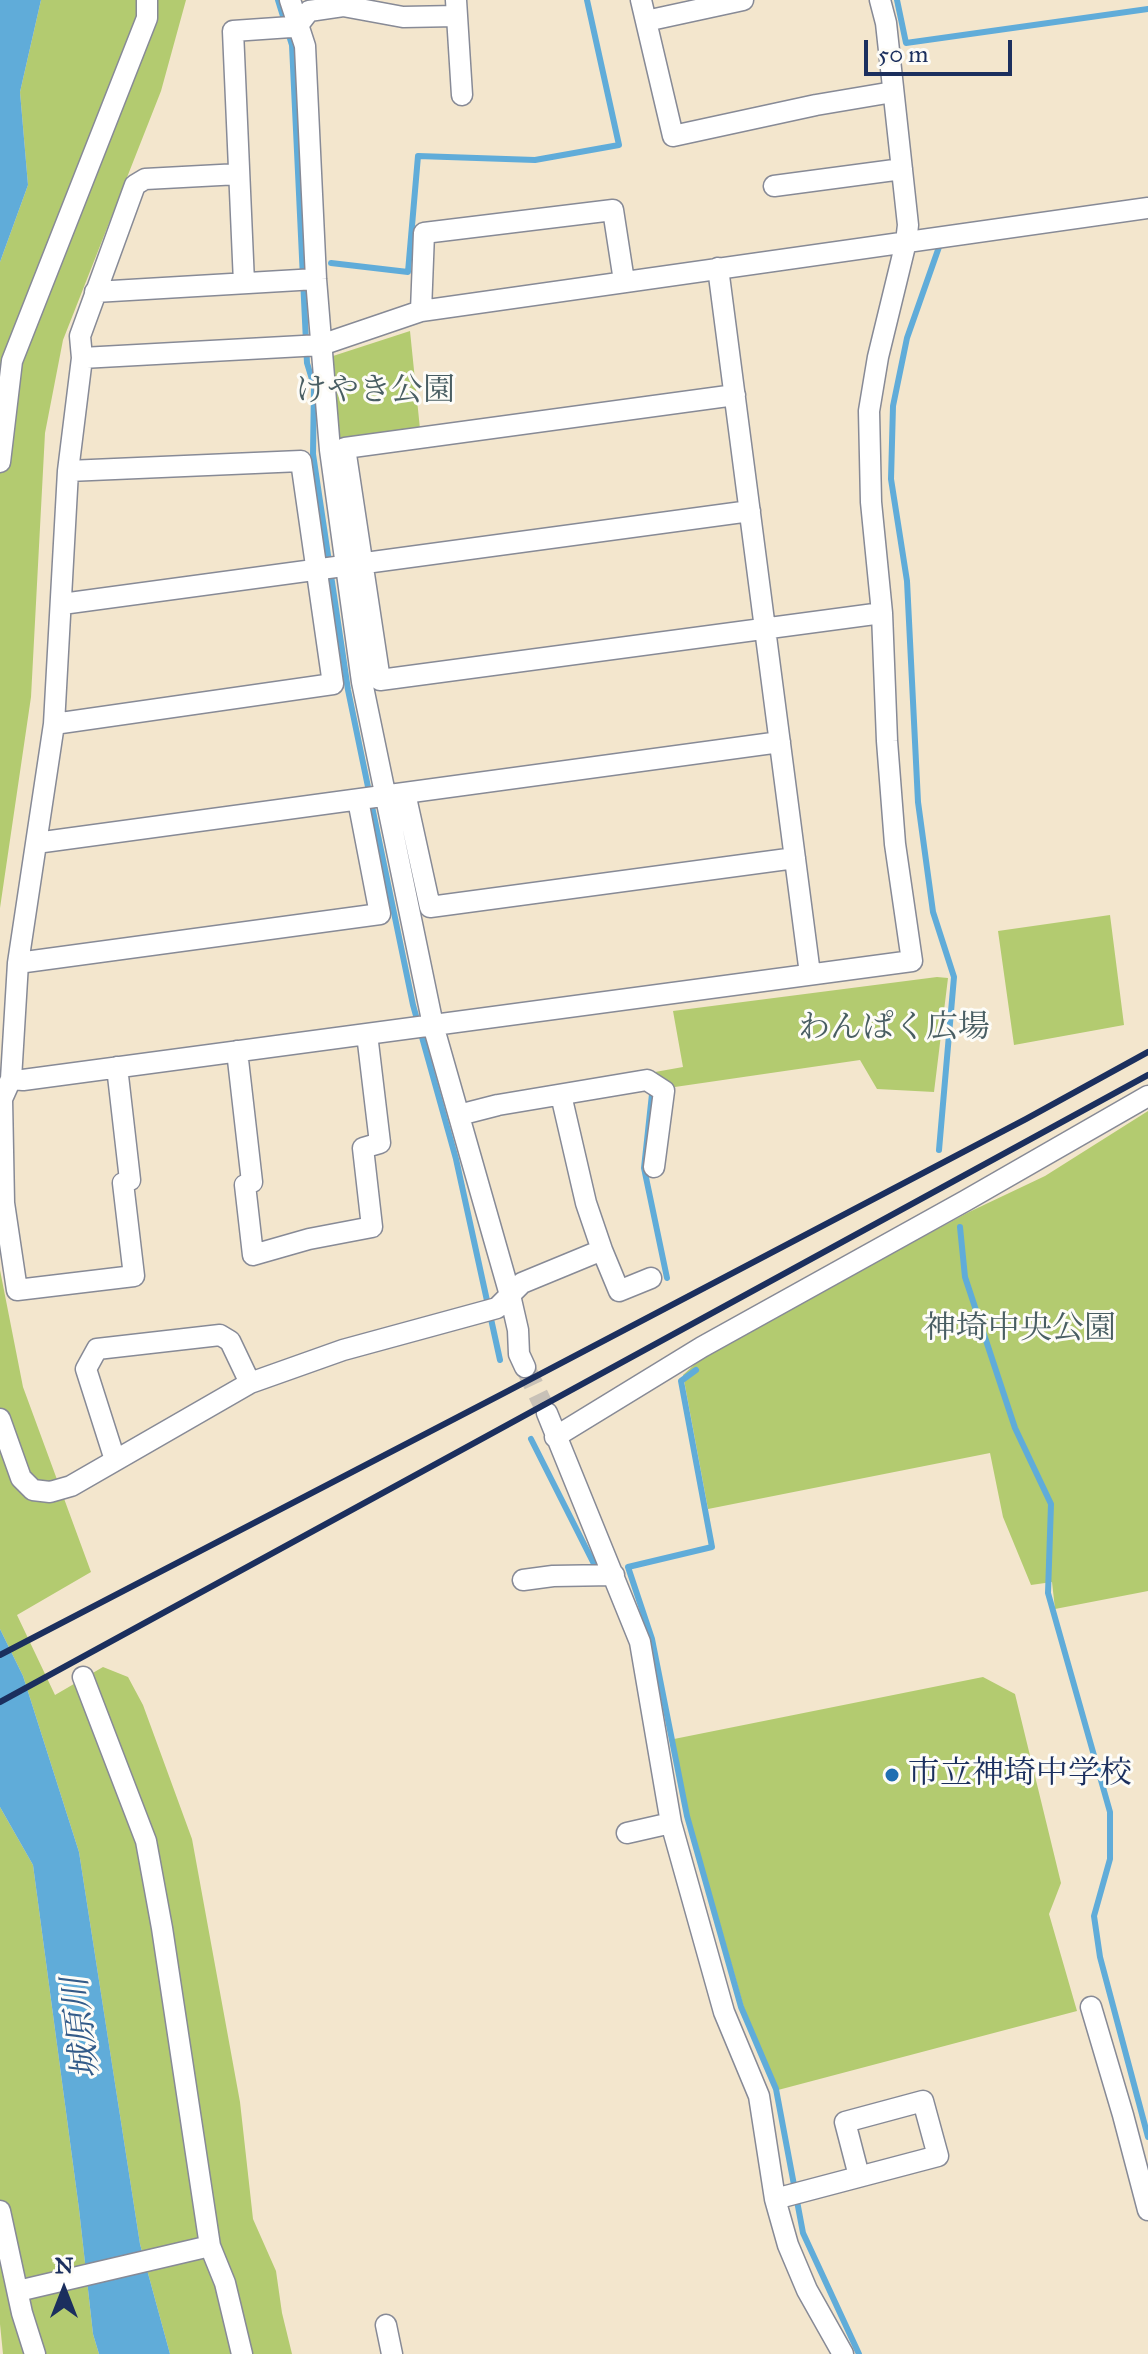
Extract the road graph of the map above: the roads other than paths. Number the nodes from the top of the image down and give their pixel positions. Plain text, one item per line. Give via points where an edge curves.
1 (147, 0) edge
2 (290, 0) edge
3 (641, 0) edge
4 (743, 0) edge
5 (880, 0) edge
6 (456, 8) edge
7 (646, 21) junction
8 (289, 27) junction
9 (893, 92) junction
10 (462, 95) dead end
11 (902, 169) junction
12 (239, 174) junction
13 (774, 186) dead end
14 (1148, 208) edge
15 (906, 242) junction
16 (718, 268) junction
17 (306, 280) junction
18 (624, 281) junction
19 (244, 283) junction
20 (95, 292) junction
21 (421, 311) junction
22 (321, 345) junction
23 (82, 358) junction
24 (735, 395) junction
25 (0, 462) edge
26 (68, 471) junction
27 (750, 511) junction
28 (348, 565) junction
29 (317, 569) junction
30 (62, 604) junction
31 (882, 613) junction
32 (765, 627) junction
33 (54, 724) junction
34 (780, 742) junction
35 (382, 796) junction
36 (36, 843) junction
37 (795, 858) junction
38 (18, 963) junction
39 (810, 974) junction
40 (424, 1026) junction
41 (367, 1034) junction
42 (237, 1051) junction
43 (117, 1067) junction
44 (11, 1079) junction
45 (561, 1095) junction
46 (1148, 1096) edge
47 (459, 1115) junction
48 (654, 1167) dead end
49 (602, 1250) junction
50 (651, 1278) dead end
51 (496, 1305) junction
52 (525, 1367) tunnel mouth
53 (250, 1383) junction
54 (547, 1413) tunnel mouth
55 (0, 1419) edge
56 (555, 1437) junction
57 (115, 1460) junction
58 (614, 1575) junction
59 (523, 1580) dead end
60 (83, 1677) dead end
61 (671, 1823) junction
62 (627, 1833) dead end
63 (1091, 2007) dead end
64 (859, 2176) junction
65 (789, 2196) junction
66 (1148, 2210) edge
67 (0, 2211) edge
68 (210, 2246) junction
69 (225, 2283) junction
70 (18, 2291) junction
71 (22, 2313) junction
72 (386, 2325) dead end
73 (23, 2354) edge
74 (35, 2354) edge
75 (242, 2354) edge
76 (254, 2354) edge
77 (392, 2354) edge
78 (843, 2354) edge

1 - 25 street via 147,18 12,361
2 - 8 street
3 - 7 street
4 - 7 street
5 - 9 street
6 - 8 street via 403,17 343,6 309,11
6 - 10 street
7 - 9 street via 673,136
8 - 12 street via 233,31
8 - 17 street via 305,46
9 - 11 street
11 - 13 street
11 - 15 street
12 - 19 street
12 - 20 street via 145,179 135,185
14 - 15 street
15 - 16 street
15 - 31 street via 869,411
16 - 18 street
16 - 24 street
17 - 19 street
17 - 22 street
18 - 21 street
18 - 21 street via 613,210 424,233
19 - 20 street
20 - 23 street via 80,336
21 - 22 street
22 - 23 street
22 - 28 street
23 - 26 street
24 - 27 street
24 - 28 street via 345,448
26 - 29 street via 301,461
26 - 30 street
27 - 28 street
27 - 32 street
28 - 29 street
28 - 32 street via 380,680
28 - 35 street
29 - 30 street
29 - 33 street via 333,684
30 - 33 street
31 - 32 street
31 - 39 street via 895,844 912,961
32 - 34 street
33 - 36 street
34 - 35 street
34 - 37 street
35 - 36 street
35 - 37 street via 430,907
35 - 38 street via 380,914
35 - 40 street
36 - 38 street
37 - 39 street
38 - 44 street
39 - 40 street
40 - 41 street
40 - 47 street
41 - 42 street
41 - 42 street via 380,1143 363,1148 372,1227 253,1255 245,1185 252,1182
42 - 43 street
43 - 44 street
43 - 44 street via 134,1276 17,1290 4,1203 2,1099
45 - 47 street
45 - 48 street via 647,1080 664,1091
45 - 49 street
46 - 56 street via 702,1347
47 - 51 street
49 - 50 street via 619,1291
49 - 51 street via 522,1283
51 - 52 street via 518,1330
51 - 53 street
53 - 57 street
53 - 57 street via 230,1341 220,1335 97,1349 86,1369
54 - 56 street
55 - 57 street via 21,1478 33,1490 71,1486
56 - 58 street
58 - 59 street
58 - 61 street via 640,1642
60 - 68 street via 146,1841
61 - 62 street
61 - 65 street via 724,2012 759,2096
63 - 66 street
64 - 64 street via 938,2156 923,2101 845,2122
64 - 65 street
65 - 78 street via 788,2245
67 - 70 street
68 - 69 street
68 - 70 street
69 - 75 street
69 - 76 street via 238,2302
70 - 71 street
71 - 73 street
71 - 74 street
72 - 77 street

